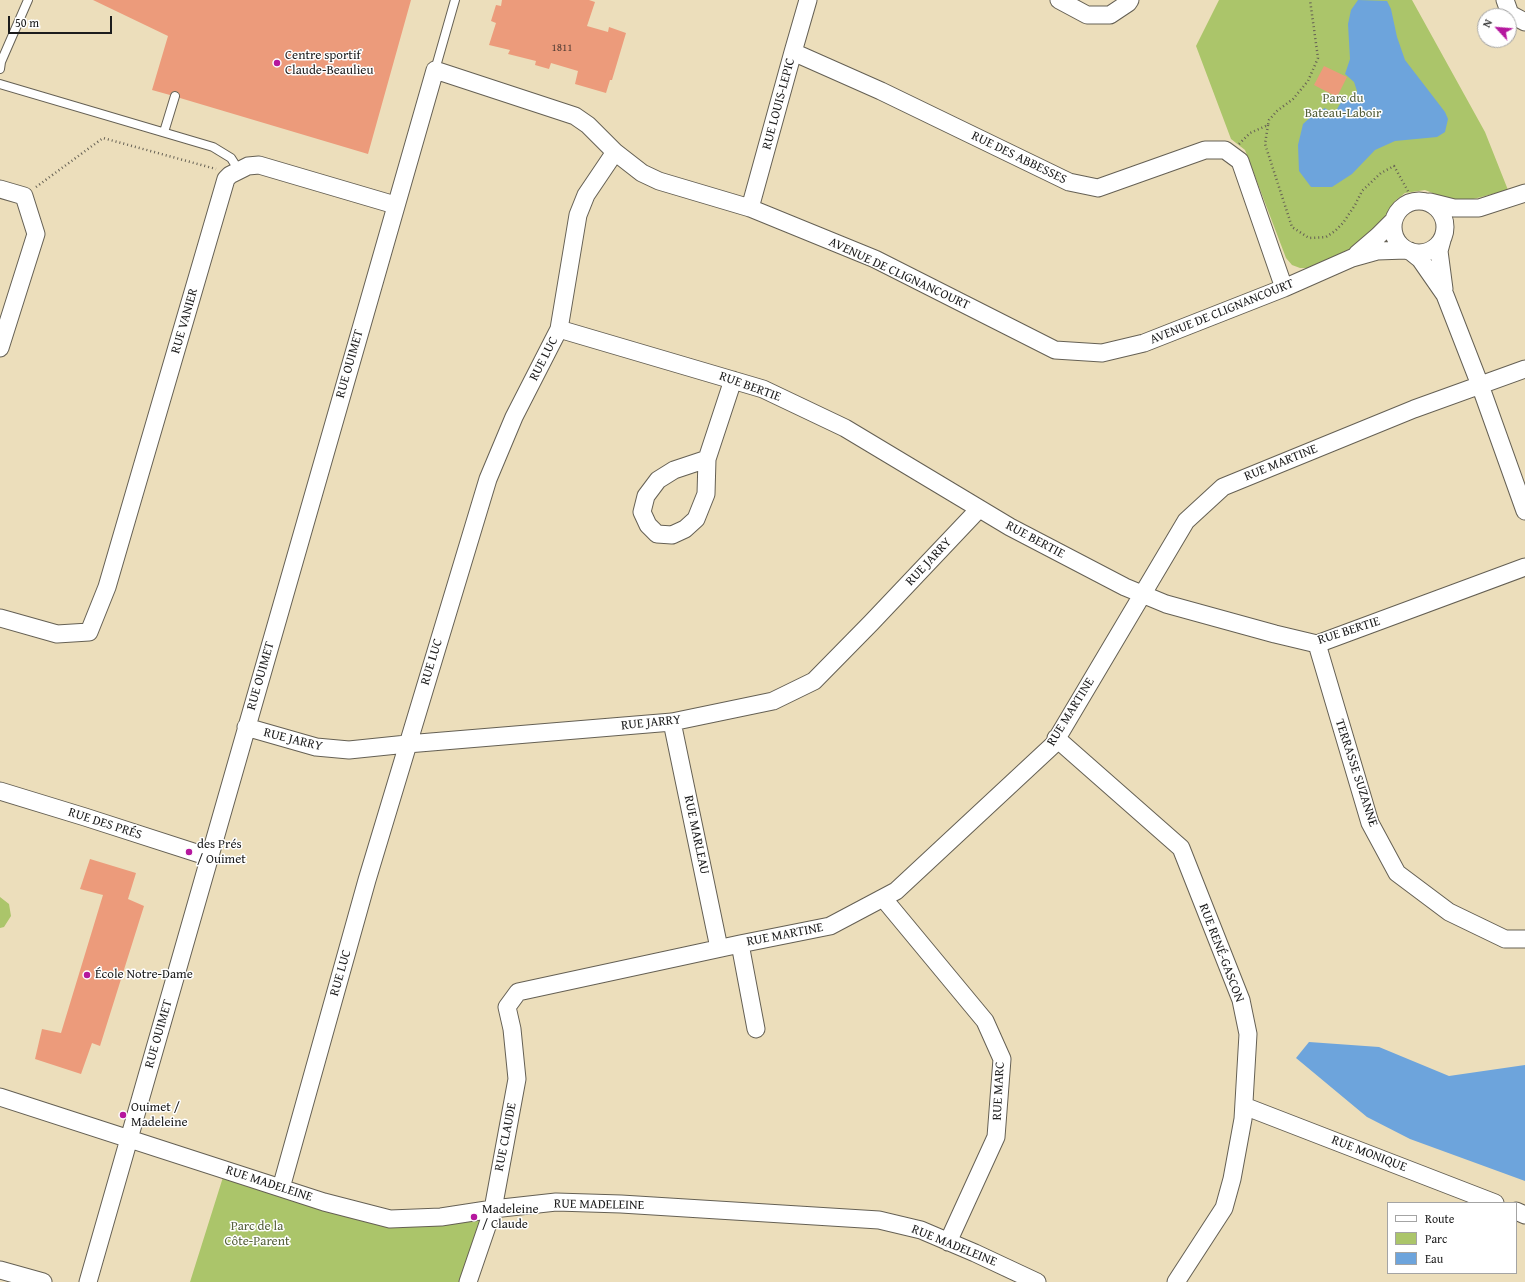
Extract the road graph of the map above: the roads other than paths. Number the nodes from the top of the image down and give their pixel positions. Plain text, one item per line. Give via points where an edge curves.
1 (28, 0) edge
2 (455, 0) edge
3 (808, 0) edge
4 (1059, 0) edge
5 (1130, 0) edge
6 (1505, 0) edge
7 (1525, 22) edge
8 (793, 52) junction
9 (0, 69) edge
10 (435, 70) junction
11 (0, 84) edge
12 (175, 96) dead end
13 (164, 132) junction
14 (615, 152) junction
15 (234, 172) junction
16 (0, 189) edge
17 (1525, 193) edge
18 (1430, 202) junction
19 (395, 205) junction
20 (750, 208) junction
21 (1479, 208) junction
22 (1394, 220) junction
23 (1443, 238) junction
24 (1408, 250) junction
25 (1352, 258) junction
26 (1284, 288) junction
27 (1445, 295) junction
28 (559, 329) junction
29 (0, 348) edge
30 (1525, 369) edge
31 (733, 380) junction
32 (1481, 386) junction
33 (707, 459) junction
34 (979, 509) junction
35 (1525, 511) edge
36 (1525, 567) edge
37 (1142, 594) junction
38 (0, 618) edge
39 (1317, 644) junction
40 (672, 722) junction
41 (246, 727) junction
42 (1056, 738) junction
43 (407, 744) junction
44 (0, 791) edge
45 (209, 857) junction
46 (883, 898) junction
47 (1525, 939) edge
48 (740, 944) junction
49 (719, 948) junction
50 (518, 992) joint
51 (756, 1029) dead end
52 (0, 1097) edge
53 (1244, 1106) junction
54 (129, 1138) junction
55 (281, 1188) junction
56 (1492, 1202) edge
57 (493, 1209) junction
58 (948, 1242) junction
59 (0, 1270) edge
60 (42, 1282) edge
61 (88, 1282) edge
62 (468, 1282) edge
63 (1037, 1282) edge
64 (1176, 1282) edge

1 - 9 lane
2 - 10 lane
3 - 8 street, RUE LOUIS-LEPIC
4 - 5 street via 1087,15 1110,15
6 - 7 street via 1510,14
8 - 20 street, RUE LOUIS-LEPIC
8 - 26 street, RUE DES ABBESSES via 881,91 1069,182 1098,188 1205,150 1225,150 1240,161
10 - 14 street, AVENUE DE CLIGNANCOURT via 575,116 588,125
10 - 19 street, RUE OUIMET
11 - 13 lane
12 - 13 lane
13 - 15 lane via 213,147 231,158
14 - 20 street, AVENUE DE CLIGNANCOURT via 642,173 660,182
14 - 28 street, RUE LUC via 586,194 578,215
15 - 19 street via 248,166 259,166
15 - 38 street, RUE VANIER via 226,179 107,587 89,632 58,634
16 - 29 street via 24,196 36,234
17 - 21 street
18 - 21 street via 1454,208
18 - 22 street via 1421,200 1407,203
18 - 23 street via 1444,216 1446,229
19 - 41 street, RUE OUIMET
20 - 26 street, AVENUE DE CLIGNANCOURT via 875,259 1055,350 1102,353 1144,343
21 - 23 street via 1449,229
22 - 24 street via 1394,234 1400,245
22 - 25 street
23 - 24 street via 1428,252
23 - 27 street via 1439,251
24 - 25 street via 1379,251
24 - 27 street via 1420,259
25 - 26 street, AVENUE DE CLIGNANCOURT
27 - 32 street
28 - 31 street, RUE BERTIE
28 - 43 street, RUE LUC via 514,417 488,479
30 - 32 street, RUE MARTINE
31 - 33 street
31 - 34 street, RUE BERTIE via 763,389 845,428
32 - 35 street
32 - 37 street, RUE MARTINE via 1414,409 1223,487 1186,521
33 - 33 street via 706,494 696,519 685,529 672,535 657,534 648,525 642,512 646,496 658,480 674,470
34 - 37 street, RUE BERTIE
34 - 40 street, RUE JARRY via 814,681 773,701
36 - 39 street, RUE BERTIE
37 - 39 street, RUE BERTIE via 1166,604
37 - 42 street, RUE MARTINE
39 - 47 street, TERRASSE SUZANNE via 1370,823 1397,873 1449,912 1505,939
40 - 43 street, RUE JARRY
40 - 49 street, RUE MARLEAU
41 - 43 street, RUE JARRY via 316,747 350,750
41 - 45 street, RUE OUIMET
42 - 46 street, RUE MARTINE via 1053,745 896,891
42 - 53 street, RUE RENÉ-GASCON via 1181,848 1241,1000 1248,1034
43 - 55 street, RUE LUC
44 - 45 street, RUE DES PRÉS
45 - 54 street, RUE OUIMET
46 - 48 street, RUE MARTINE via 830,926
46 - 58 street, RUE MARC via 985,1021 1002,1059 996,1137
48 - 49 street, RUE MARTINE
48 - 51 street
49 - 50 street, RUE MARTINE
50 - 57 street, RUE CLAUDE via 507,1007 517,1079
52 - 54 street, RUE MADELEINE
53 - 56 street, RUE MONIQUE
53 - 64 street, RUE RENÉ-GASCON via 1232,1179 1224,1208
54 - 55 street, RUE MADELEINE
54 - 61 street, RUE OUIMET
55 - 57 street, RUE MADELEINE via 390,1219 441,1217
57 - 58 street, RUE MADELEINE via 556,1202 879,1220 921,1230
57 - 62 street, RUE CLAUDE
58 - 63 street, RUE MADELEINE
59 - 60 street

